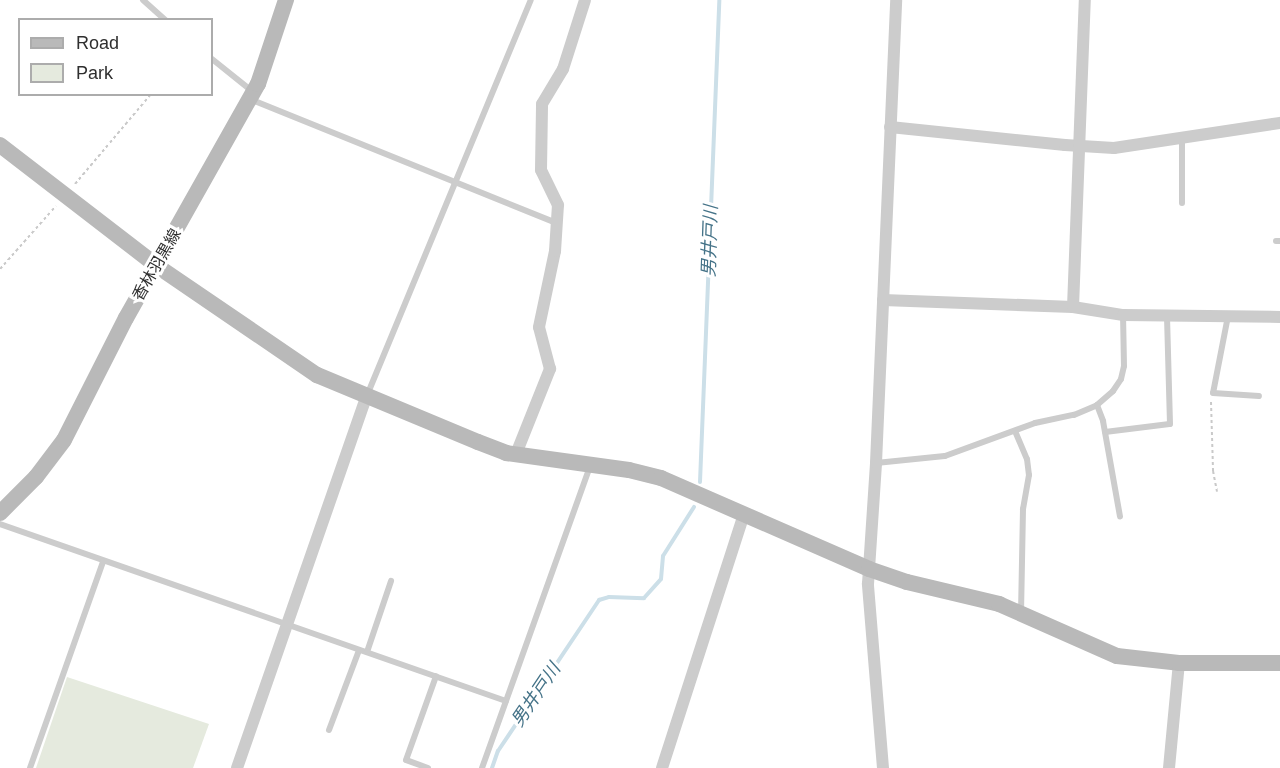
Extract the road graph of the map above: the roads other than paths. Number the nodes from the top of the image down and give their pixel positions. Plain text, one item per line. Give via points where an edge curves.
1 (143, 0) edge
2 (286, 0) edge
3 (531, 0) edge
4 (585, 0) edge
5 (896, 0) edge
6 (1085, 0) edge
7 (163, 18) edge
8 (213, 60) edge
9 (252, 96) junction
10 (1280, 123) edge
11 (890, 127) junction
12 (1182, 136) junction
13 (0, 145) edge
14 (1078, 147) junction
15 (455, 182) junction
16 (1182, 203) dead end
17 (557, 223) junction
18 (157, 266) junction
19 (883, 300) junction
20 (1073, 307) junction
21 (1123, 315) junction
22 (1167, 315) junction
23 (1228, 316) junction
24 (1280, 317) edge
25 (1259, 396) dead end
26 (366, 397) junction
27 (1098, 405) junction
28 (1015, 431) junction
29 (1105, 432) junction
30 (516, 454) junction
31 (876, 463) junction
32 (591, 464) junction
33 (0, 513) edge
34 (744, 514) junction
35 (1120, 516) dead end
36 (0, 524) edge
37 (103, 562) junction
38 (869, 569) junction
39 (391, 581) dead end
40 (1020, 613) junction
41 (289, 625) junction
42 (358, 650) junction
43 (367, 652) junction
44 (1179, 663) junction
45 (1280, 663) edge
46 (435, 676) junction
47 (506, 701) junction
48 (329, 730) dead end
49 (30, 768) edge
50 (237, 768) edge
51 (428, 768) edge
52 (482, 768) edge
53 (662, 768) edge
54 (884, 768) edge
55 (1168, 768) edge

1 - 7 lane
2 - 9 street, 香林羽黒線
3 - 15 lane
4 - 17 street via 562,69 542,105 541,170 558,205
5 - 11 street
6 - 14 street
8 - 9 lane
9 - 15 lane
9 - 18 street, 香林羽黒線
10 - 12 street
11 - 14 street
11 - 19 street
12 - 14 street via 1114,148
12 - 16 lane
13 - 18 street
14 - 20 street
15 - 17 lane
15 - 26 lane
17 - 30 street via 539,327 550,369
18 - 26 street via 309,371
18 - 33 street, 香林羽黒線 via 64,440 36,477
19 - 20 street
19 - 31 street
20 - 21 street
21 - 22 street
21 - 27 lane via 1124,366 1113,391
22 - 23 street
22 - 29 lane via 1170,424
23 - 24 street
23 - 25 lane via 1213,393
26 - 30 street
26 - 41 street
27 - 28 lane
27 - 29 lane
28 - 31 lane via 945,456
28 - 40 lane via 1029,475 1023,509
29 - 35 lane
30 - 32 street
31 - 38 street
32 - 34 street via 661,478
32 - 47 lane
34 - 38 street
34 - 53 street
36 - 37 lane
37 - 41 lane
37 - 49 lane
38 - 40 street via 984,599
38 - 54 street
39 - 43 lane
40 - 44 street via 1116,656
41 - 42 lane
41 - 50 street
42 - 43 lane
42 - 48 lane
43 - 46 lane
44 - 45 street
44 - 55 street
46 - 47 lane
46 - 51 lane via 406,760
47 - 52 lane

